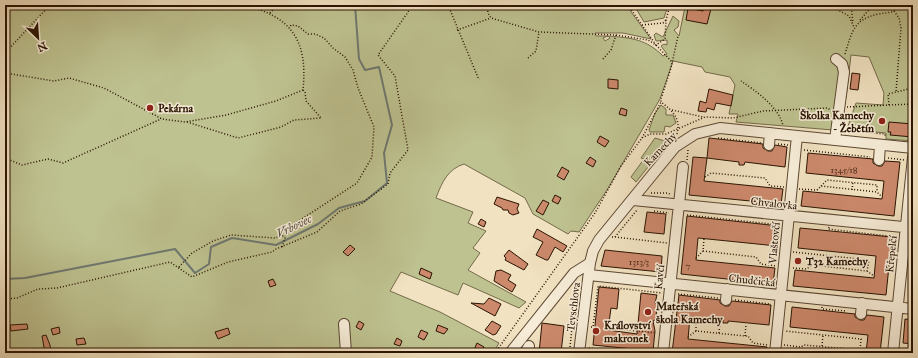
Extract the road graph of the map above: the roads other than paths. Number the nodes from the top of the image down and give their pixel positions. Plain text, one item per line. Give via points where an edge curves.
1 (839, 61) road end
2 (797, 136) junction
3 (835, 140) junction
4 (880, 145) junction
5 (913, 148) edge
6 (879, 159) road end
7 (910, 159) edge
8 (685, 165) road end
9 (911, 193) edge
10 (636, 203) junction
11 (679, 205) junction
12 (788, 217) junction
13 (909, 228) edge
14 (590, 263) junction
15 (589, 275) junction
16 (670, 283) junction
17 (728, 289) junction
18 (781, 295) junction
19 (726, 300) dead end
20 (897, 306) junction
21 (913, 309) edge
22 (344, 324) dead end
23 (778, 349) edge
24 (346, 353) edge
25 (510, 353) edge
26 (579, 353) edge
27 (663, 353) edge
28 (893, 353) edge

1 - 3 street via 844,72
2 - 3 street, Kamechy
2 - 10 street, Kamechy via 769,140 720,128 695,134 675,147
2 - 12 street, Vlaštovčí
3 - 4 street, Kamechy
4 - 5 street, Kamechy
4 - 6 street
7 - 9 street, Křepelčí
8 - 11 street, Kavčí
9 - 13 street, Křepelčí
10 - 11 street, Chvalovka
10 - 14 street, Kamechy via 599,240
11 - 12 street, Chvalovka via 735,217
11 - 16 street, Kavčí
12 - 13 street, Chvalovka via 869,229
12 - 18 street, Vlaštovčí
13 - 20 street, Křepelčí via 905,238
14 - 15 street, Teyschlova
14 - 25 street via 574,272
15 - 16 street, Chudčická via 608,284
15 - 26 street, Teyschlova
16 - 17 street, Chudčická
16 - 27 street, Kavčí
17 - 18 street, Chudčická
17 - 19 street
18 - 20 street, Chudčická via 861,310
18 - 23 street, Vlaštovčí
20 - 21 street, Chudčická
20 - 28 street, Křepelčí
22 - 24 street

